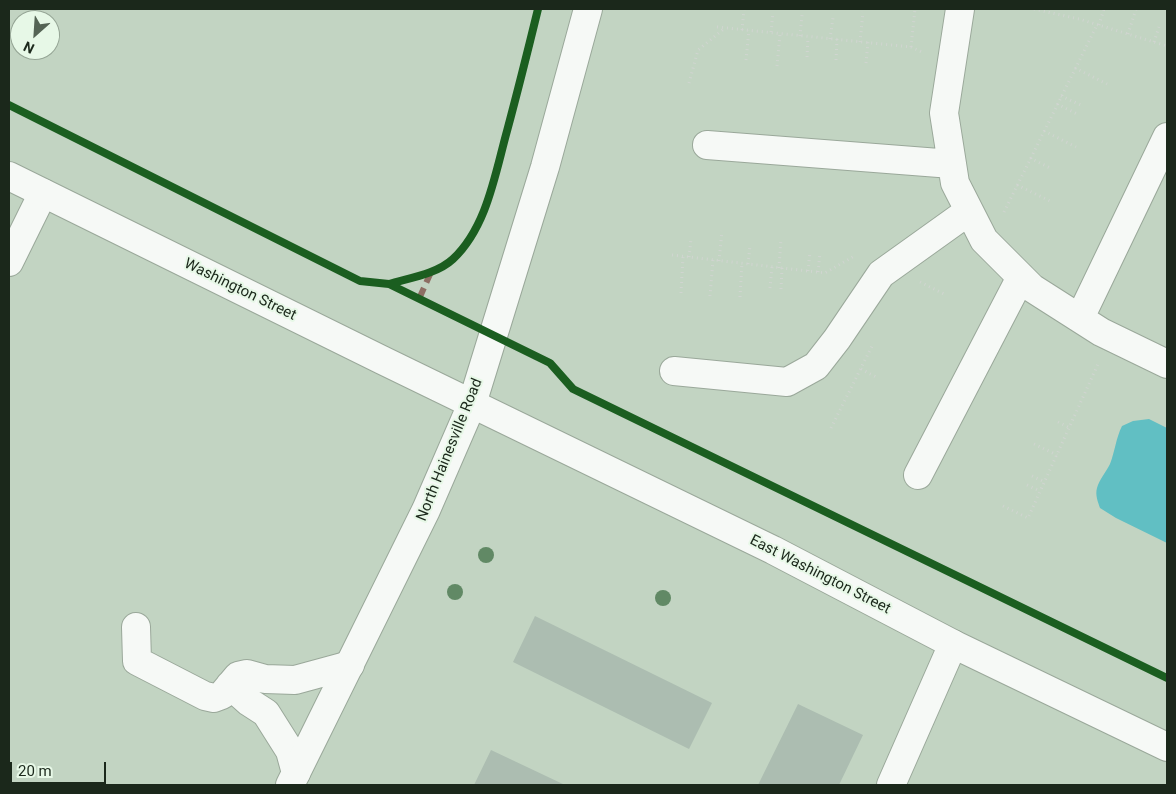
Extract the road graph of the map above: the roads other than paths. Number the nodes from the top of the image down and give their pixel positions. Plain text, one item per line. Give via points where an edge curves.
1 (588, 9) edge
2 (960, 9) edge
3 (1167, 136) edge
4 (707, 144) dead end
5 (952, 164) junction
6 (9, 176) edge
7 (42, 193) junction
8 (970, 211) junction
9 (9, 262) edge
10 (1021, 277) junction
11 (1080, 318) junction
12 (1167, 364) edge
13 (674, 371) dead end
14 (472, 404) junction
15 (918, 475) dead end
16 (136, 627) dead end
17 (953, 644) junction
18 (350, 665) junction
19 (230, 685) junction
20 (1167, 747) edge
21 (292, 779) edge
22 (891, 785) edge

1 - 14 main road, North Hainesville Road via 546,167
2 - 5 main road via 944,113
3 - 11 main road
4 - 5 main road
5 - 8 main road via 955,183
6 - 7 main road, Washington Street
7 - 9 main road
7 - 14 main road, Washington Street
8 - 10 main road via 984,240
8 - 13 main road via 881,274 816,366 787,382
10 - 11 main road via 1032,288
10 - 15 main road
11 - 12 main road
14 - 17 main road, East Washington Street via 773,550
14 - 18 main road, North Hainesville Road via 426,510
16 - 19 main road via 136,661 205,696 214,698 222,695
17 - 20 main road, East Washington Street
17 - 22 main road
18 - 19 main road via 295,680 265,679 247,674 238,676
18 - 21 main road, North Hainesville Road
19 - 21 main road via 266,713 290,751

